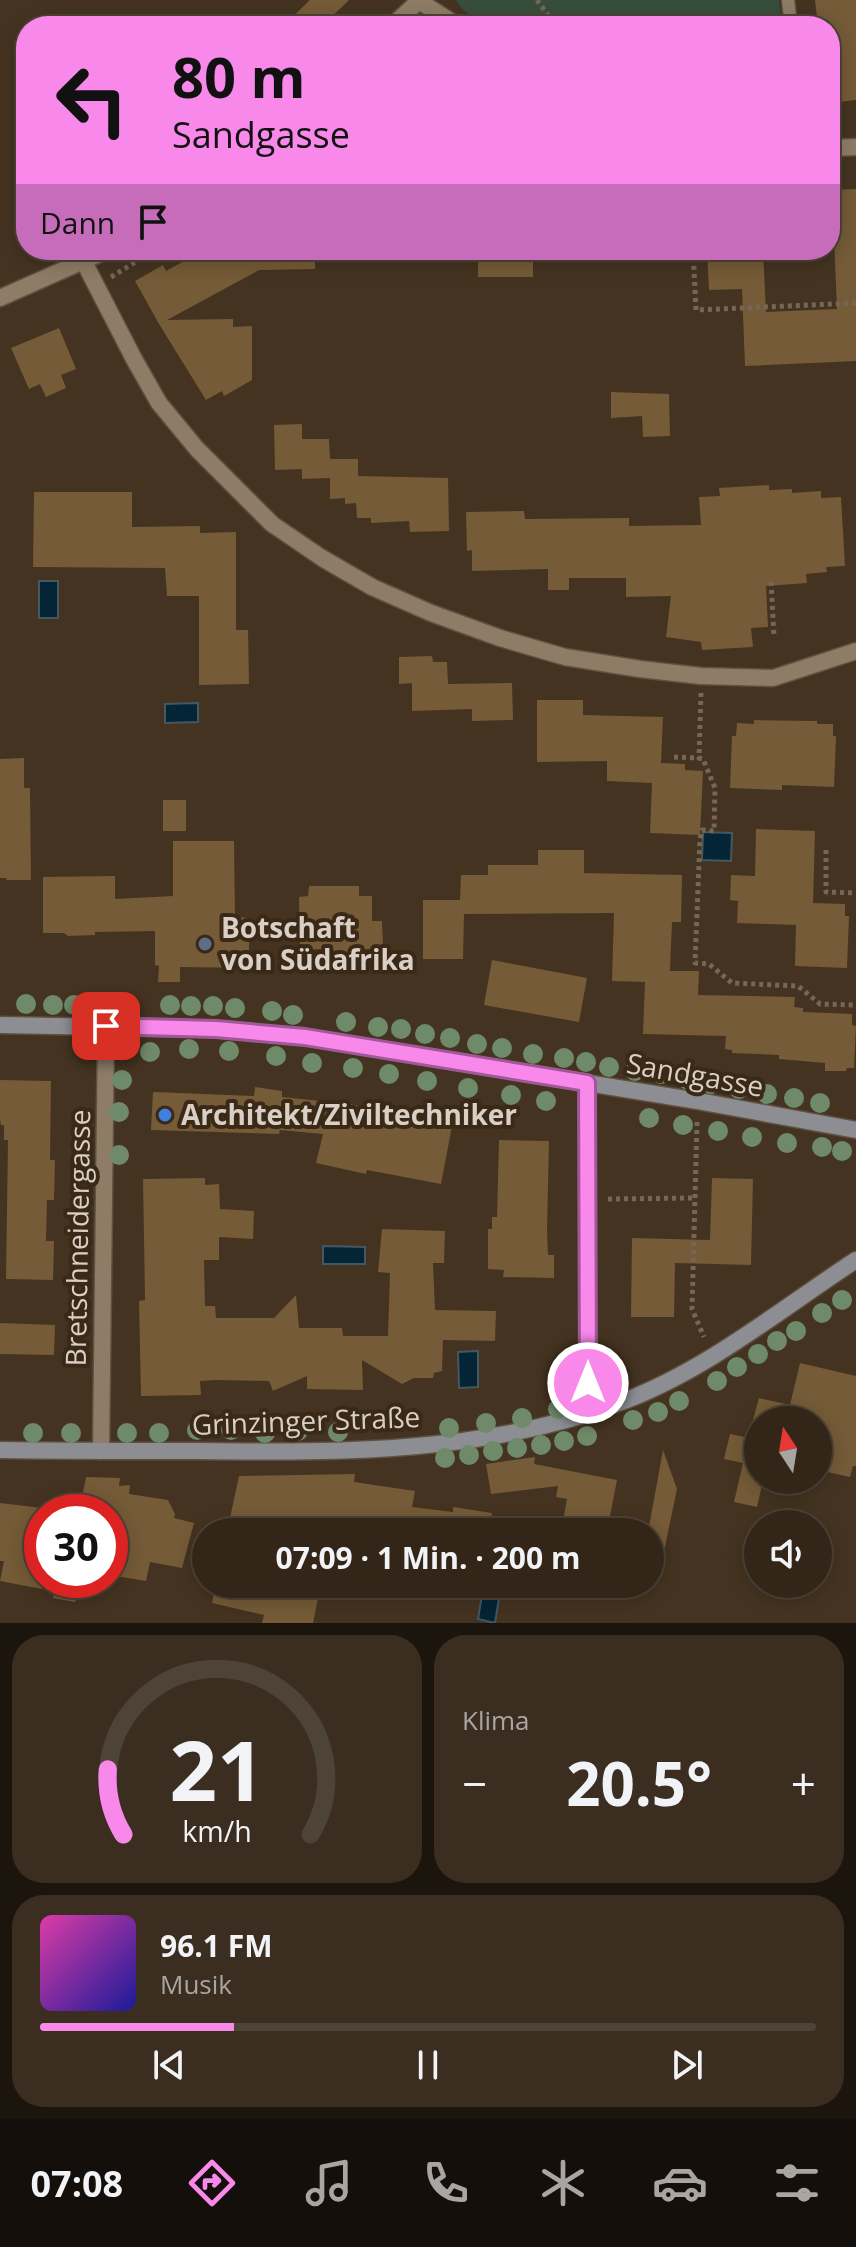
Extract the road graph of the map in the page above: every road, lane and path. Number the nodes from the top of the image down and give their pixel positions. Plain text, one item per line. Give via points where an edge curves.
1 (420, 0) edge
2 (403, 16) edge
3 (443, 16) edge
4 (88, 260) edge
5 (137, 260) edge
6 (694, 260) edge
7 (84, 262) junction
8 (95, 284) junction
9 (0, 298) edge
10 (856, 303) edge
11 (771, 582) dead end
12 (774, 636) dead end
13 (856, 651) edge
14 (701, 676) junction
15 (674, 757) dead end
16 (699, 758) junction
17 (826, 850) dead end
18 (856, 893) edge
19 (856, 1005) edge
20 (0, 1025) edge
21 (106, 1026) junction
22 (587, 1083) junction
23 (698, 1101) junction
24 (856, 1130) edge
25 (694, 1198) junction
26 (587, 1199) junction
27 (856, 1260) edge
28 (711, 1357) junction
29 (588, 1413) junction
30 (0, 1450) edge
31 (101, 1451) junction

1 - 2 street
1 - 3 street
4 - 7 street
5 - 8 path
6 - 10 path via 696,310
7 - 8 street
7 - 9 street
8 - 14 street via 159,403 197,449 272,524 322,558 372,587 500,638 565,657
11 - 12 path
13 - 14 street via 773,678
14 - 16 path
15 - 16 path
16 - 19 path via 715,788 714,831 702,830 700,839 695,963 709,964 732,983 798,986 820,1004
17 - 18 path via 826,892
20 - 21 street, Sandgasse
21 - 22 street, Sandgasse via 305,1037
21 - 31 street, Bretschneidergasse
22 - 23 street, Sandgasse
22 - 26 street
23 - 24 street, Sandgasse
23 - 25 path
25 - 26 path
25 - 28 path via 692,1309
26 - 29 street
27 - 28 street, Grinzinger Straße
28 - 29 street, Grinzinger Straße via 659,1386
29 - 31 street, Grinzinger Straße via 501,1434 369,1450
30 - 31 street, Grinzinger Straße

